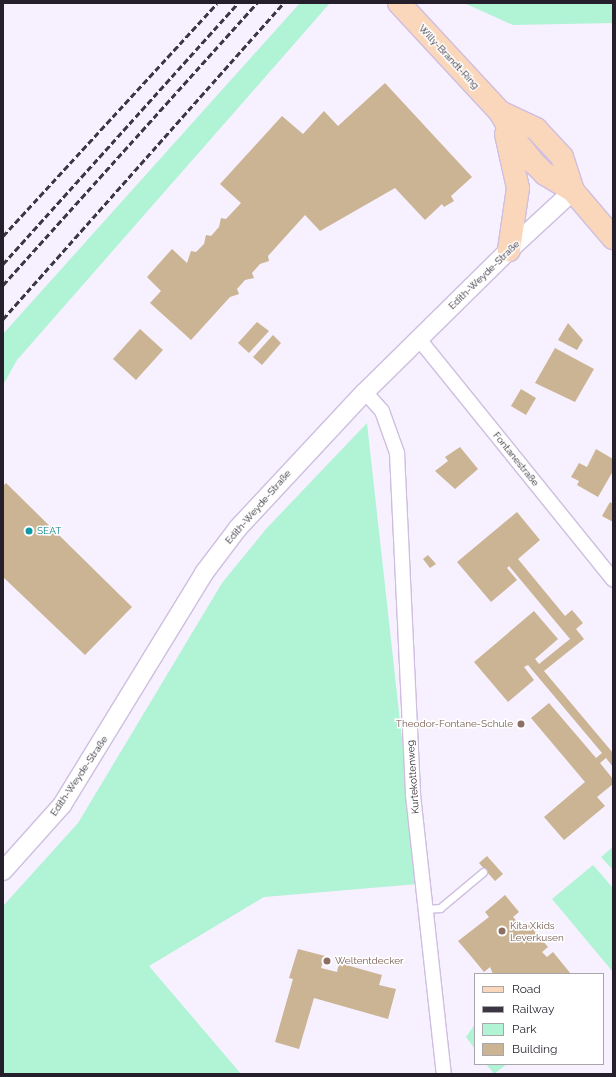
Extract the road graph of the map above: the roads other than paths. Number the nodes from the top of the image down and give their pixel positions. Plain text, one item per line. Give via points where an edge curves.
1 (399, 3) edge
2 (500, 112) junction
3 (573, 191) junction
4 (613, 238) edge
5 (509, 250) junction
6 (419, 339) junction
7 (365, 392) junction
8 (613, 579) edge
9 (3, 871) edge
10 (483, 872) dead end
11 (426, 910) junction
12 (444, 1074) edge

1 - 2 main road, Willy-Brandt-Ring
2 - 3 main road, Willy-Brandt-Ring via 536,128 562,157
2 - 5 main road via 518,188
3 - 4 main road, Willy-Brandt-Ring
3 - 5 street, Edith-Weyde-Straße
5 - 6 street, Edith-Weyde-Straße
6 - 7 street, Edith-Weyde-Straße
6 - 8 street, Fontanestraße
7 - 9 street, Edith-Weyde-Straße via 238,528 204,573 62,805
7 - 11 street, Kurtekottenweg via 382,411 397,453 413,787
10 - 11 lane via 440,908
11 - 12 street, Kurtekottenweg

